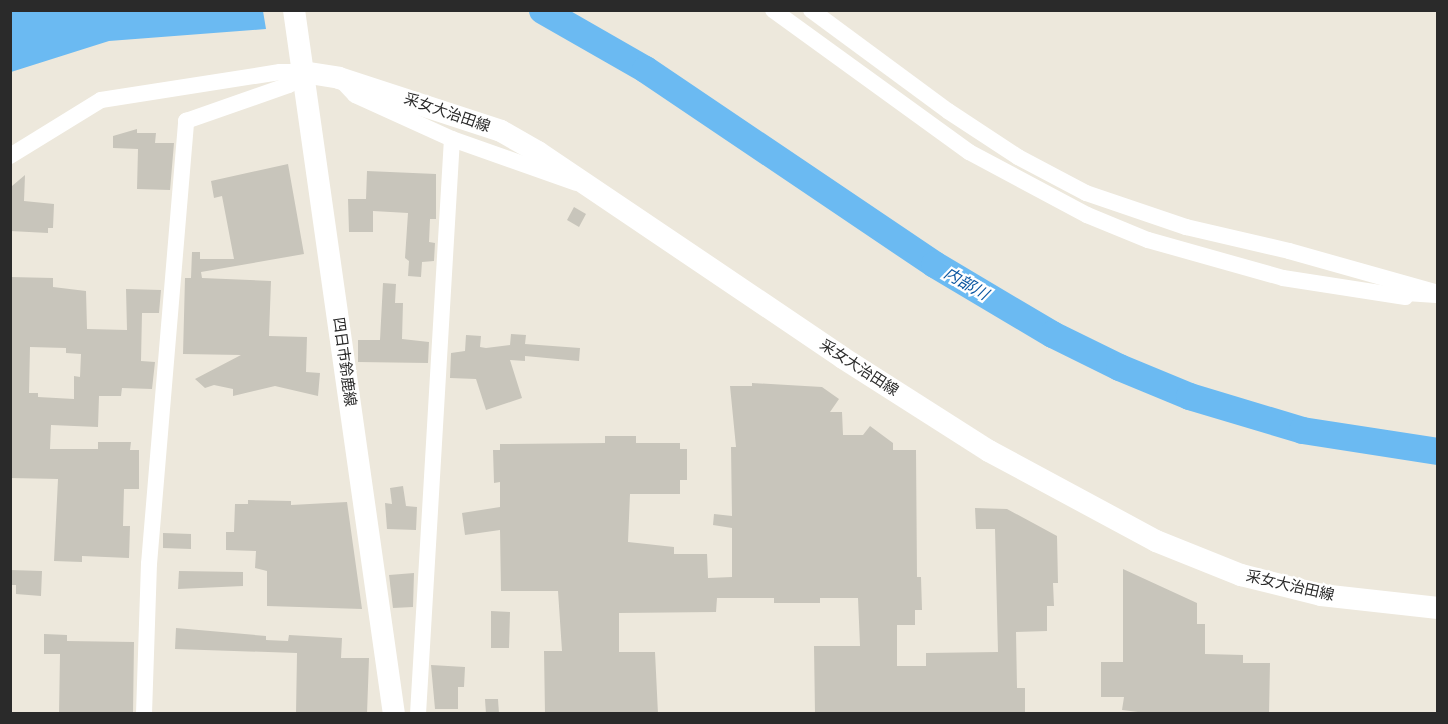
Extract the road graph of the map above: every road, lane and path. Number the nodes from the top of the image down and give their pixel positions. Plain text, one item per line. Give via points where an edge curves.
1 (773, 10) edge
2 (811, 10) edge
3 (295, 17) edge
4 (303, 72) junction
5 (339, 78) junction
6 (452, 139) junction
7 (10, 156) edge
8 (595, 188) junction
9 (1437, 293) edge
10 (1406, 297) joint
11 (1437, 299) edge
12 (1437, 608) edge
13 (144, 714) edge
14 (394, 714) edge
15 (418, 714) edge

1 - 10 street via 969,152 1087,215 1148,240 1274,275
2 - 9 street via 948,111 1018,157 1086,193 1186,227
3 - 4 main road, 四日市鈴鹿線
4 - 5 main road, 采女大治田線
4 - 7 street via 280,72 102,100
4 - 13 street via 289,85 186,121 149,564
4 - 14 main road, 四日市鈴鹿線
5 - 6 street via 356,95
5 - 8 main road, 采女大治田線 via 501,132
6 - 8 street
6 - 15 street
8 - 12 main road, 采女大治田線 via 843,358 989,451 1097,512 1241,575 1321,595
10 - 11 lane

